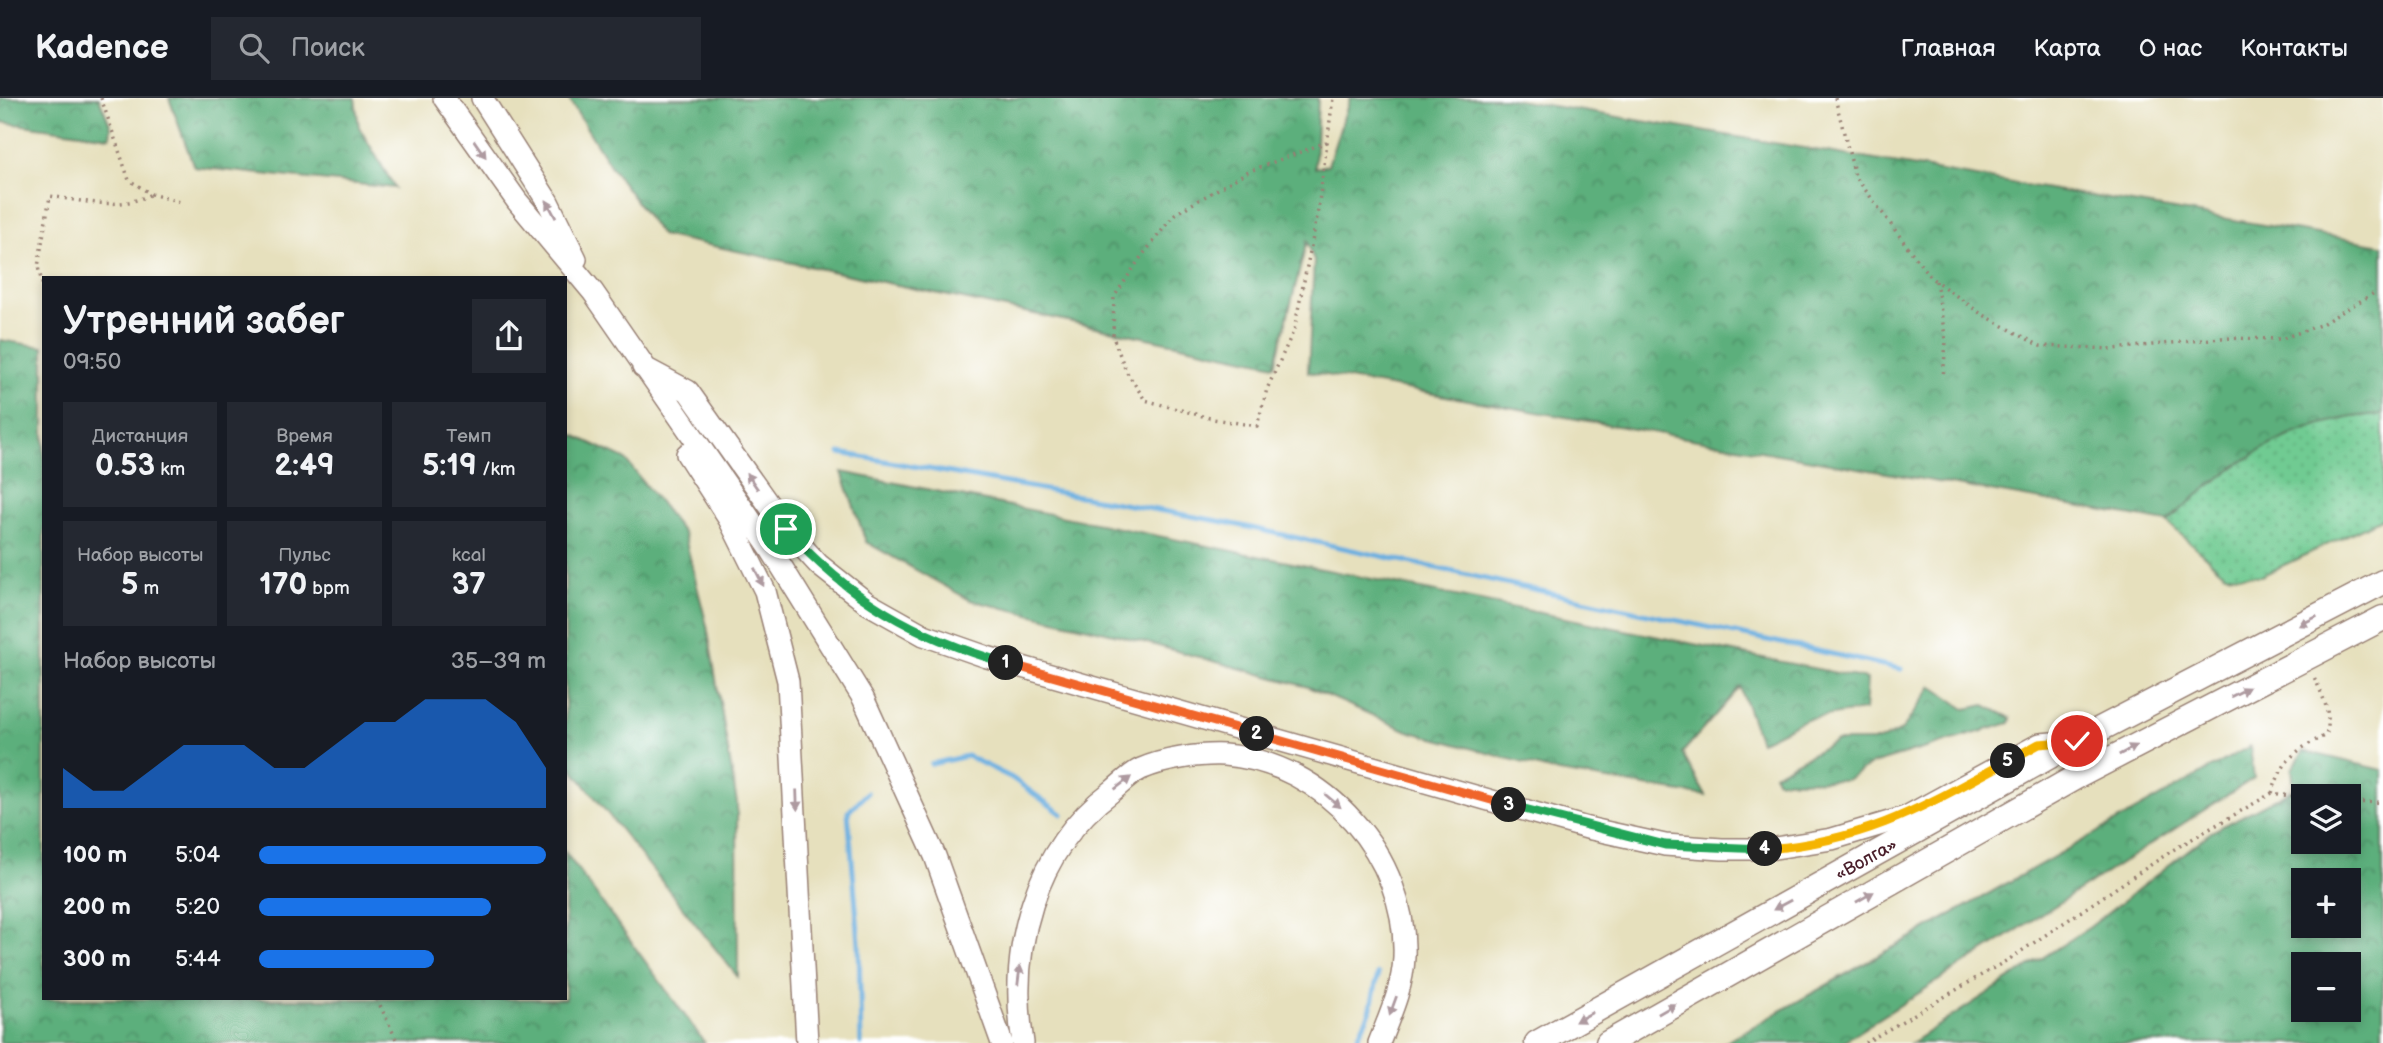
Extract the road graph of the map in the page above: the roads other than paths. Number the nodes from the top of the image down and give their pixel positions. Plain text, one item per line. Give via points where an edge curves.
1 (444, 98) edge
2 (482, 98) edge
3 (593, 292) junction
4 (643, 368) junction
5 (2383, 582) edge
6 (2383, 618) edge
7 (2077, 741) junction
8 (807, 1043) edge
9 (1002, 1043) edge
10 (1023, 1043) edge
11 (1379, 1043) edge
12 (1537, 1043) edge
13 (1608, 1043) edge

1 -> 3 main road via 517,201
3 -> 2 main road via 548,202
3 - 4 main road
7 -> 4 main road via 2039,744 1906,817 1832,839 1769,849 1722,849 1665,845 1587,828 987,657 924,635 867,603 819,565 786,529 688,391
4 -> 8 main road via 765,591 789,681
4 - 9 main road via 770,548 863,698 935,856
5 -> 7 highway, «Волга»
13 -> 6 highway, «Волга» via 2076,777
7 -> 12 highway, «Волга»
10 -> 11 main road via 1018,987 1024,939 1040,880 1059,843 1090,808 1140,770 1178,759 1224,755 1269,765 1314,785 1346,812 1378,855 1398,901 1404,956 1399,990

